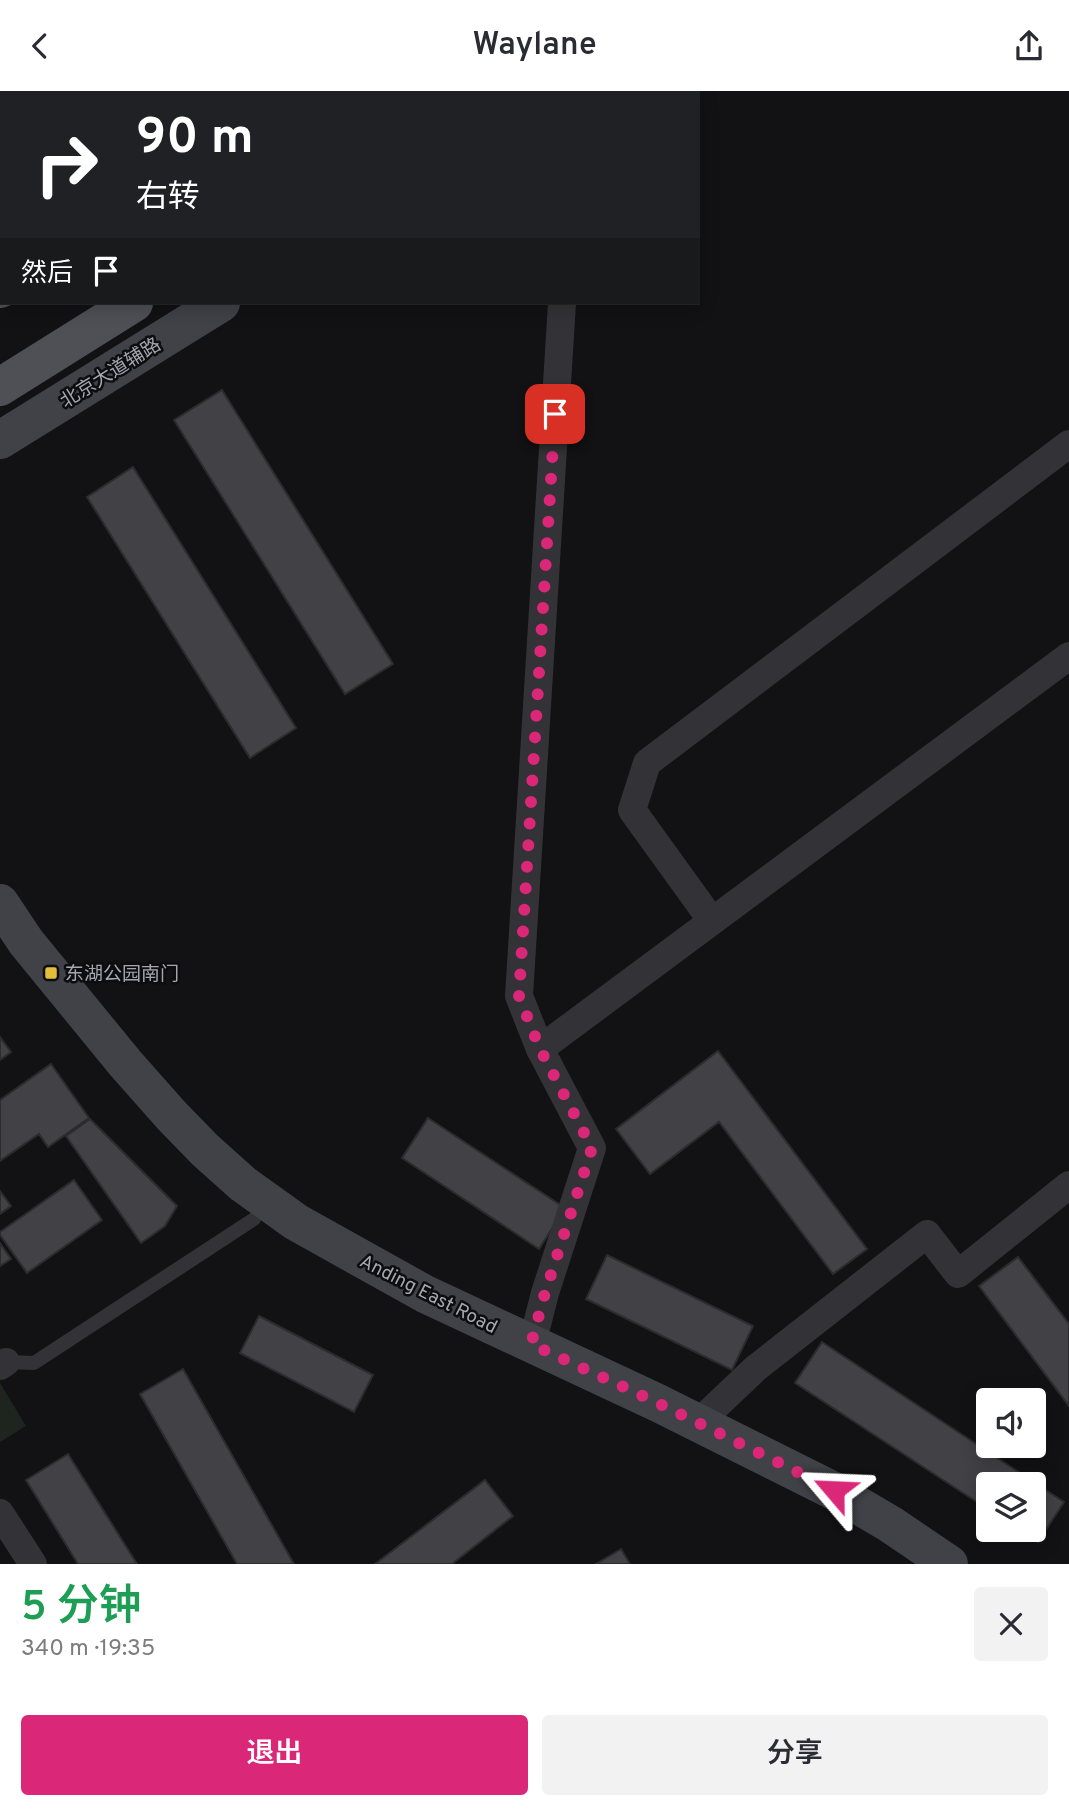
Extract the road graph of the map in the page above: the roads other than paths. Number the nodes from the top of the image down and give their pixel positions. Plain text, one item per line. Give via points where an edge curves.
1 (131, 305) edge
2 (218, 305) edge
3 (562, 305) edge
4 (0, 387) edge
5 (0, 440) edge
6 (1069, 444) edge
7 (1069, 656) edge
8 (0, 903) edge
9 (712, 921) junction
10 (0, 946) edge
11 (540, 1049) junction
12 (1069, 1185) edge
13 (254, 1219) junction
14 (531, 1344) junction
15 (2, 1361) edge
16 (698, 1423) junction
17 (0, 1513) edge
18 (33, 1564) edge
19 (908, 1564) edge
20 (949, 1564) edge

1 - 4 main road
2 - 5 main road, 北京大道辅路
3 - 11 street via 519,996
6 - 9 street via 647,762 632,810
7 - 9 street
8 - 14 main road, Anding East Road via 26,942 125,1063 243,1184 296,1222 425,1294
9 - 11 street
10 - 13 main road, Anding East Road via 155,1128 229,1202
11 - 14 street via 592,1148
12 - 16 street via 958,1274 927,1234 756,1368
13 - 15 lane via 34,1363
13 - 19 main road, Anding East Road via 286,1242 415,1313 820,1510
14 - 16 main road, Anding East Road
16 - 20 main road, Anding East Road via 834,1490
17 - 18 street

